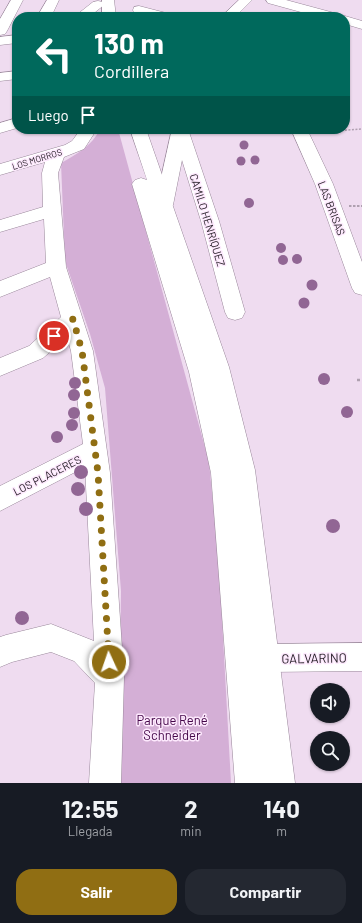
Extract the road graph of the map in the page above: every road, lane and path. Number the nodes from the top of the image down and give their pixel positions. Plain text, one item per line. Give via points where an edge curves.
1 (17, 0) edge
2 (53, 0) edge
3 (246, 0) edge
4 (272, 0) edge
5 (101, 5) edge
6 (139, 10) dead end
7 (47, 12) edge
8 (89, 12) edge
9 (146, 12) edge
10 (233, 12) edge
11 (315, 12) edge
12 (350, 21) edge
13 (362, 25) edge
14 (0, 31) edge
15 (12, 40) edge
16 (0, 41) edge
17 (12, 76) edge
18 (0, 77) edge
19 (12, 124) edge
20 (0, 128) edge
21 (350, 129) edge
22 (362, 129) edge
23 (86, 134) edge
24 (126, 134) edge
25 (140, 134) edge
26 (179, 134) edge
27 (182, 134) edge
28 (301, 134) edge
29 (56, 155) junction
30 (0, 170) edge
31 (164, 206) junction
32 (52, 210) junction
33 (0, 226) edge
34 (56, 267) junction
35 (362, 288) edge
36 (0, 289) edge
37 (235, 312) dead end
38 (73, 319) junction
39 (0, 366) edge
40 (357, 380) dead end
41 (362, 380) edge
42 (94, 450) junction
43 (0, 499) edge
44 (0, 653) edge
45 (362, 657) edge
46 (266, 658) junction
47 (110, 677) junction
48 (105, 783) edge
49 (251, 783) edge
50 (279, 783) edge

1 - 14 street
2 - 7 street
3 - 10 street
4 - 11 street
5 - 8 street
6 - 9 street
12 - 13 street
15 - 16 street
17 - 18 street
19 - 20 street
21 - 22 path
23 - 29 street, LOS MORROS via 78,145
24 - 49 street via 200,372 223,473
25 - 31 street
26 - 31 street
27 - 37 street, CAMILO HENRÍQUEZ via 210,221
28 - 35 street, LAS BRISAS via 324,184
29 - 30 street, LOS MORROS
29 - 32 street via 50,173
31 - 46 street via 218,367 244,470
32 - 33 street
32 - 34 street
34 - 36 street
34 - 38 street
38 - 39 street via 36,352
38 - 42 street via 82,351
40 - 41 path
42 - 43 street, LOS PLACERES
42 - 47 street via 98,473
44 - 47 street via 6,649 51,638 84,650
45 - 46 street, GALVARINO
46 - 50 street
47 - 48 street

